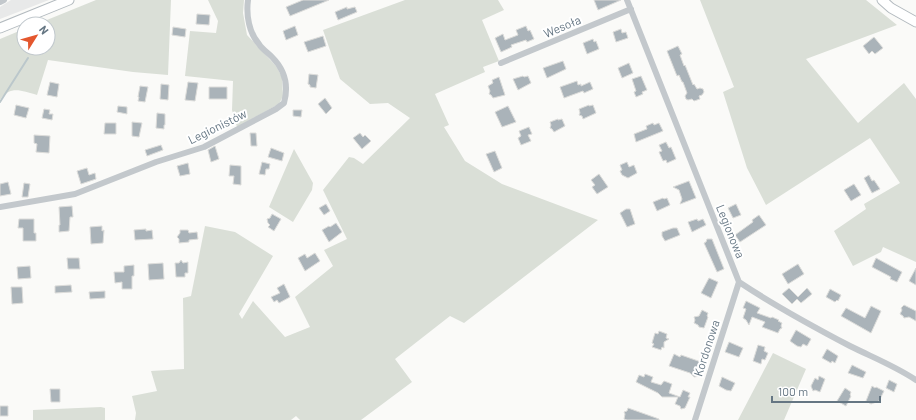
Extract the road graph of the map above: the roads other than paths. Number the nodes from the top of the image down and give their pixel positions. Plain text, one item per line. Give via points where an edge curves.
1 (4, 0) edge
2 (69, 0) edge
3 (248, 0) edge
4 (627, 0) edge
5 (882, 0) edge
6 (0, 2) edge
7 (631, 9) junction
8 (916, 22) edge
9 (0, 28) edge
10 (501, 63) dead end
11 (0, 207) edge
12 (739, 282) junction
13 (916, 380) edge
14 (695, 420) edge

1 - 6 street
2 - 9 main road
3 - 11 street, Legionistów via 252,32 259,45 274,58 284,75 287,86 284,103 204,147 156,162 75,194
4 - 7 street, Legionowa
5 - 8 main road
7 - 10 street, Wesoła
7 - 12 street, Legionowa
12 - 13 street via 780,309
12 - 14 street, Kordonowa

